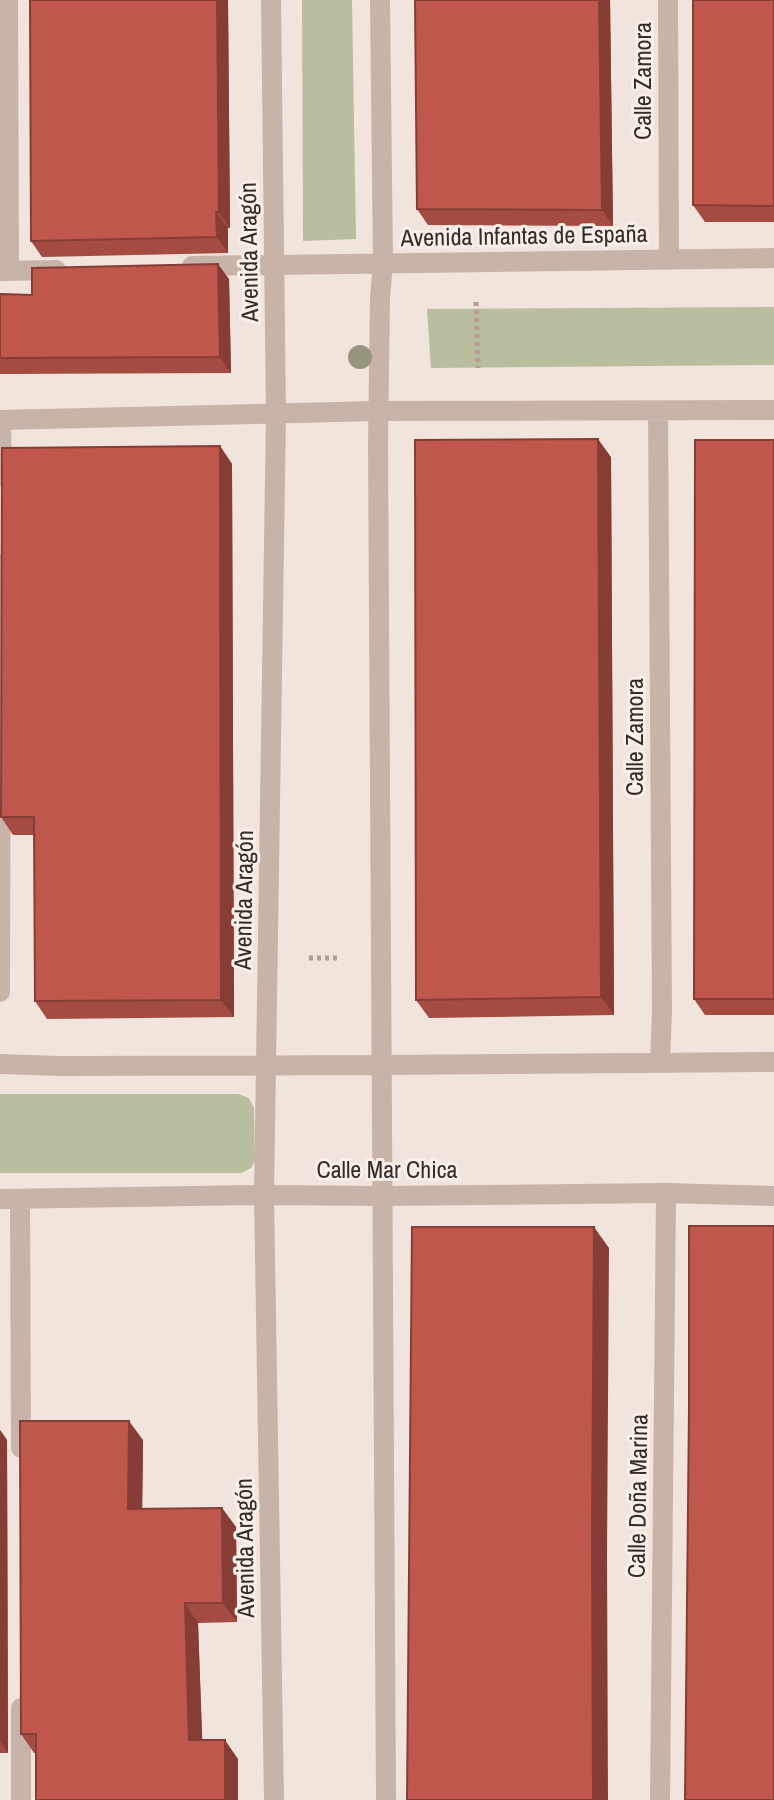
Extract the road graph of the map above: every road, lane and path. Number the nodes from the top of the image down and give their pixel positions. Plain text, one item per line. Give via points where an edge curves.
1 (8, 0) edge
2 (271, 0) edge
3 (380, 0) edge
4 (668, 0) edge
5 (669, 258) junction
6 (774, 258) edge
7 (474, 261) junction
8 (383, 263) junction
9 (274, 264) junction
10 (165, 267) edge
11 (72, 269) edge
12 (5, 271) edge
13 (478, 373) dead end
14 (774, 410) edge
15 (378, 411) junction
16 (658, 411) junction
17 (276, 414) junction
18 (1, 420) edge
19 (2, 493) edge
20 (1, 540) edge
21 (268, 958) junction
22 (381, 958) junction
23 (0, 992) edge
24 (774, 1062) edge
25 (660, 1063) junction
26 (0, 1064) edge
27 (266, 1065) junction
28 (381, 1065) junction
29 (666, 1193) junction
30 (264, 1195) junction
31 (382, 1196) junction
32 (774, 1196) edge
33 (10, 1199) edge
34 (21, 1468) edge
35 (21, 1689) edge
36 (21, 1800) edge
37 (274, 1800) edge
38 (386, 1800) edge
39 (660, 1800) edge

1 - 12 street
2 - 9 street, Avenida Aragón
3 - 8 street
4 - 5 street, Calle Zamora
5 - 6 street, Avenida Infantas de España
5 - 7 street, Avenida Infantas de España
7 - 8 street, Avenida Infantas de España
7 - 13 path
8 - 9 street, Avenida Infantas de España
8 - 15 street
9 - 10 street, Avenida Infantas de España
9 - 17 street, Avenida Aragón
11 - 12 street
14 - 16 street
15 - 16 street
15 - 17 street
15 - 22 street
16 - 25 street, Calle Zamora
17 - 18 street
17 - 21 street, Avenida Aragón
18 - 19 street
20 - 23 street
21 - 22 path
21 - 27 street, Avenida Aragón
22 - 28 street
24 - 25 street
25 - 28 street
26 - 27 street
27 - 28 street
27 - 30 street, Avenida Aragón
28 - 31 street
29 - 31 street, Calle Mar Chica
29 - 32 street, Calle Mar Chica
29 - 39 street, Calle Doña Marina
30 - 31 street, Calle Mar Chica
30 - 33 street, Calle Mar Chica
30 - 37 street, Avenida Aragón
31 - 38 street
33 - 34 street
35 - 36 street

